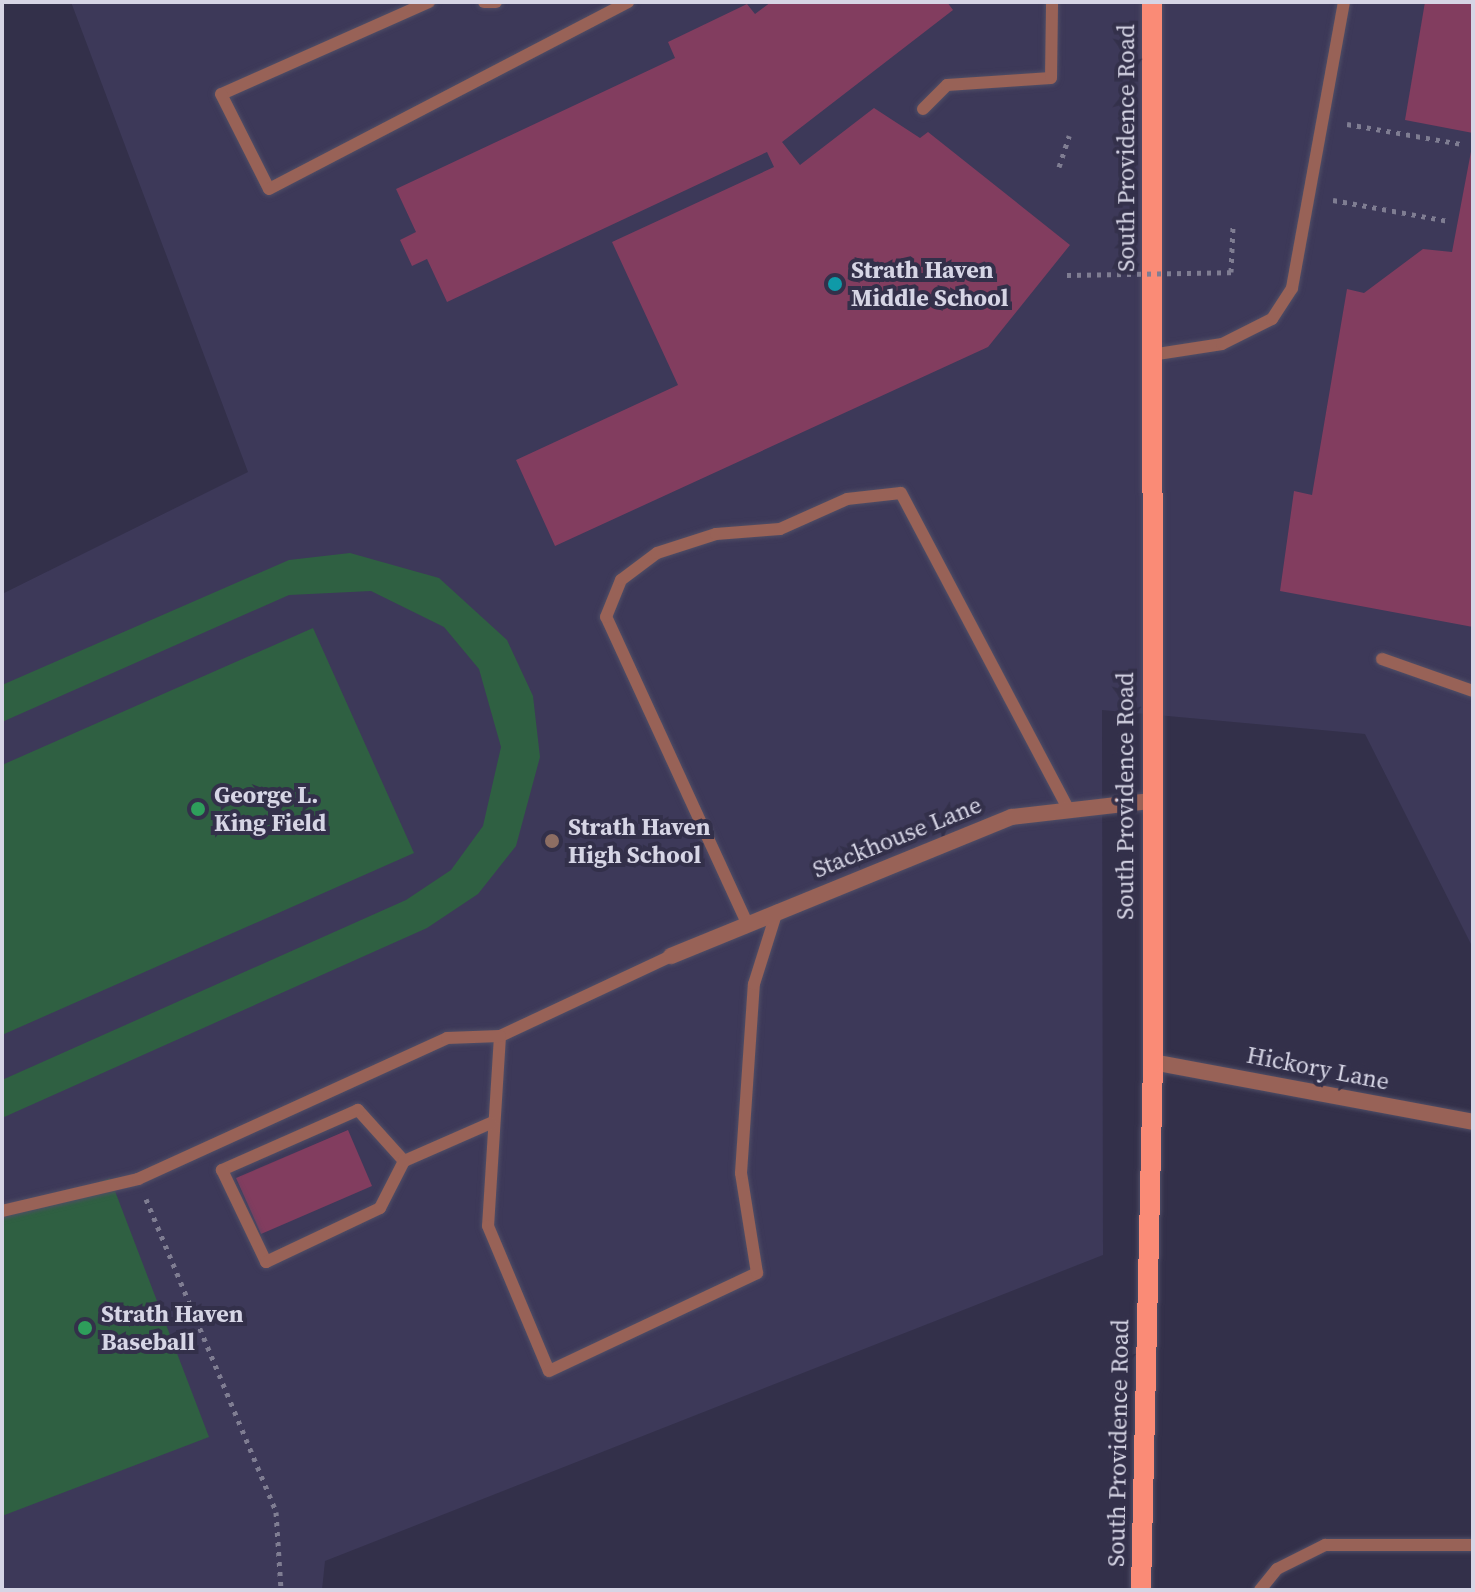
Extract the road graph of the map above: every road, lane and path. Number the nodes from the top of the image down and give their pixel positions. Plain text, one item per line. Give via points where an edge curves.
1 (429, 2) edge
2 (484, 2) edge
3 (496, 2) edge
4 (628, 2) edge
5 (1052, 2) edge
6 (1152, 2) edge
7 (1344, 2) edge
8 (923, 109) dead end
9 (1347, 124) dead end
10 (1069, 136) dead end
11 (1462, 144) dead end
12 (1059, 167) dead end
13 (1333, 200) dead end
14 (1449, 221) dead end
15 (1233, 226) dead end
16 (1067, 275) dead end
17 (1151, 355) junction
18 (1382, 659) dead end
19 (1473, 691) edge
20 (1150, 801) junction
21 (1068, 809) junction
22 (777, 911) junction
23 (747, 923) junction
24 (671, 956) joint
25 (500, 1036) junction
26 (1153, 1062) junction
27 (1473, 1122) edge
28 (491, 1123) junction
29 (404, 1161) junction
30 (138, 1179) junction
31 (2, 1211) edge
32 (1473, 1545) edge
33 (281, 1590) edge
34 (1141, 1590) edge
35 (1260, 1590) edge

1 - 4 lane via 221,94 269,189
2 - 3 lane
5 - 8 lane via 1051,78 947,85
6 - 17 main road, South Providence Road
7 - 17 lane via 1292,288 1272,319 1222,344
9 - 11 path
10 - 12 path
13 - 14 path
15 - 16 path, bridge via 1231,272
17 - 20 main road, South Providence Road
18 - 19 lane
20 - 21 street, Stackhouse Lane
20 - 26 main road, South Providence Road
21 - 22 street, Stackhouse Lane via 1012,817
21 - 23 lane via 901,493 847,499 780,529 716,534 657,553 621,580 606,617
22 - 23 street, Stackhouse Lane
22 - 28 lane via 754,984 741,1173 757,1273 549,1371 488,1226
23 - 24 street, Stackhouse Lane
24 - 25 lane
25 - 28 lane
25 - 30 lane via 447,1038
26 - 27 street, Hickory Lane
26 - 34 main road, South Providence Road
28 - 29 lane
29 - 29 lane via 380,1208 266,1262 222,1170 358,1110
30 - 31 lane
30 - 33 path via 276,1512
32 - 35 lane via 1325,1545 1277,1569

